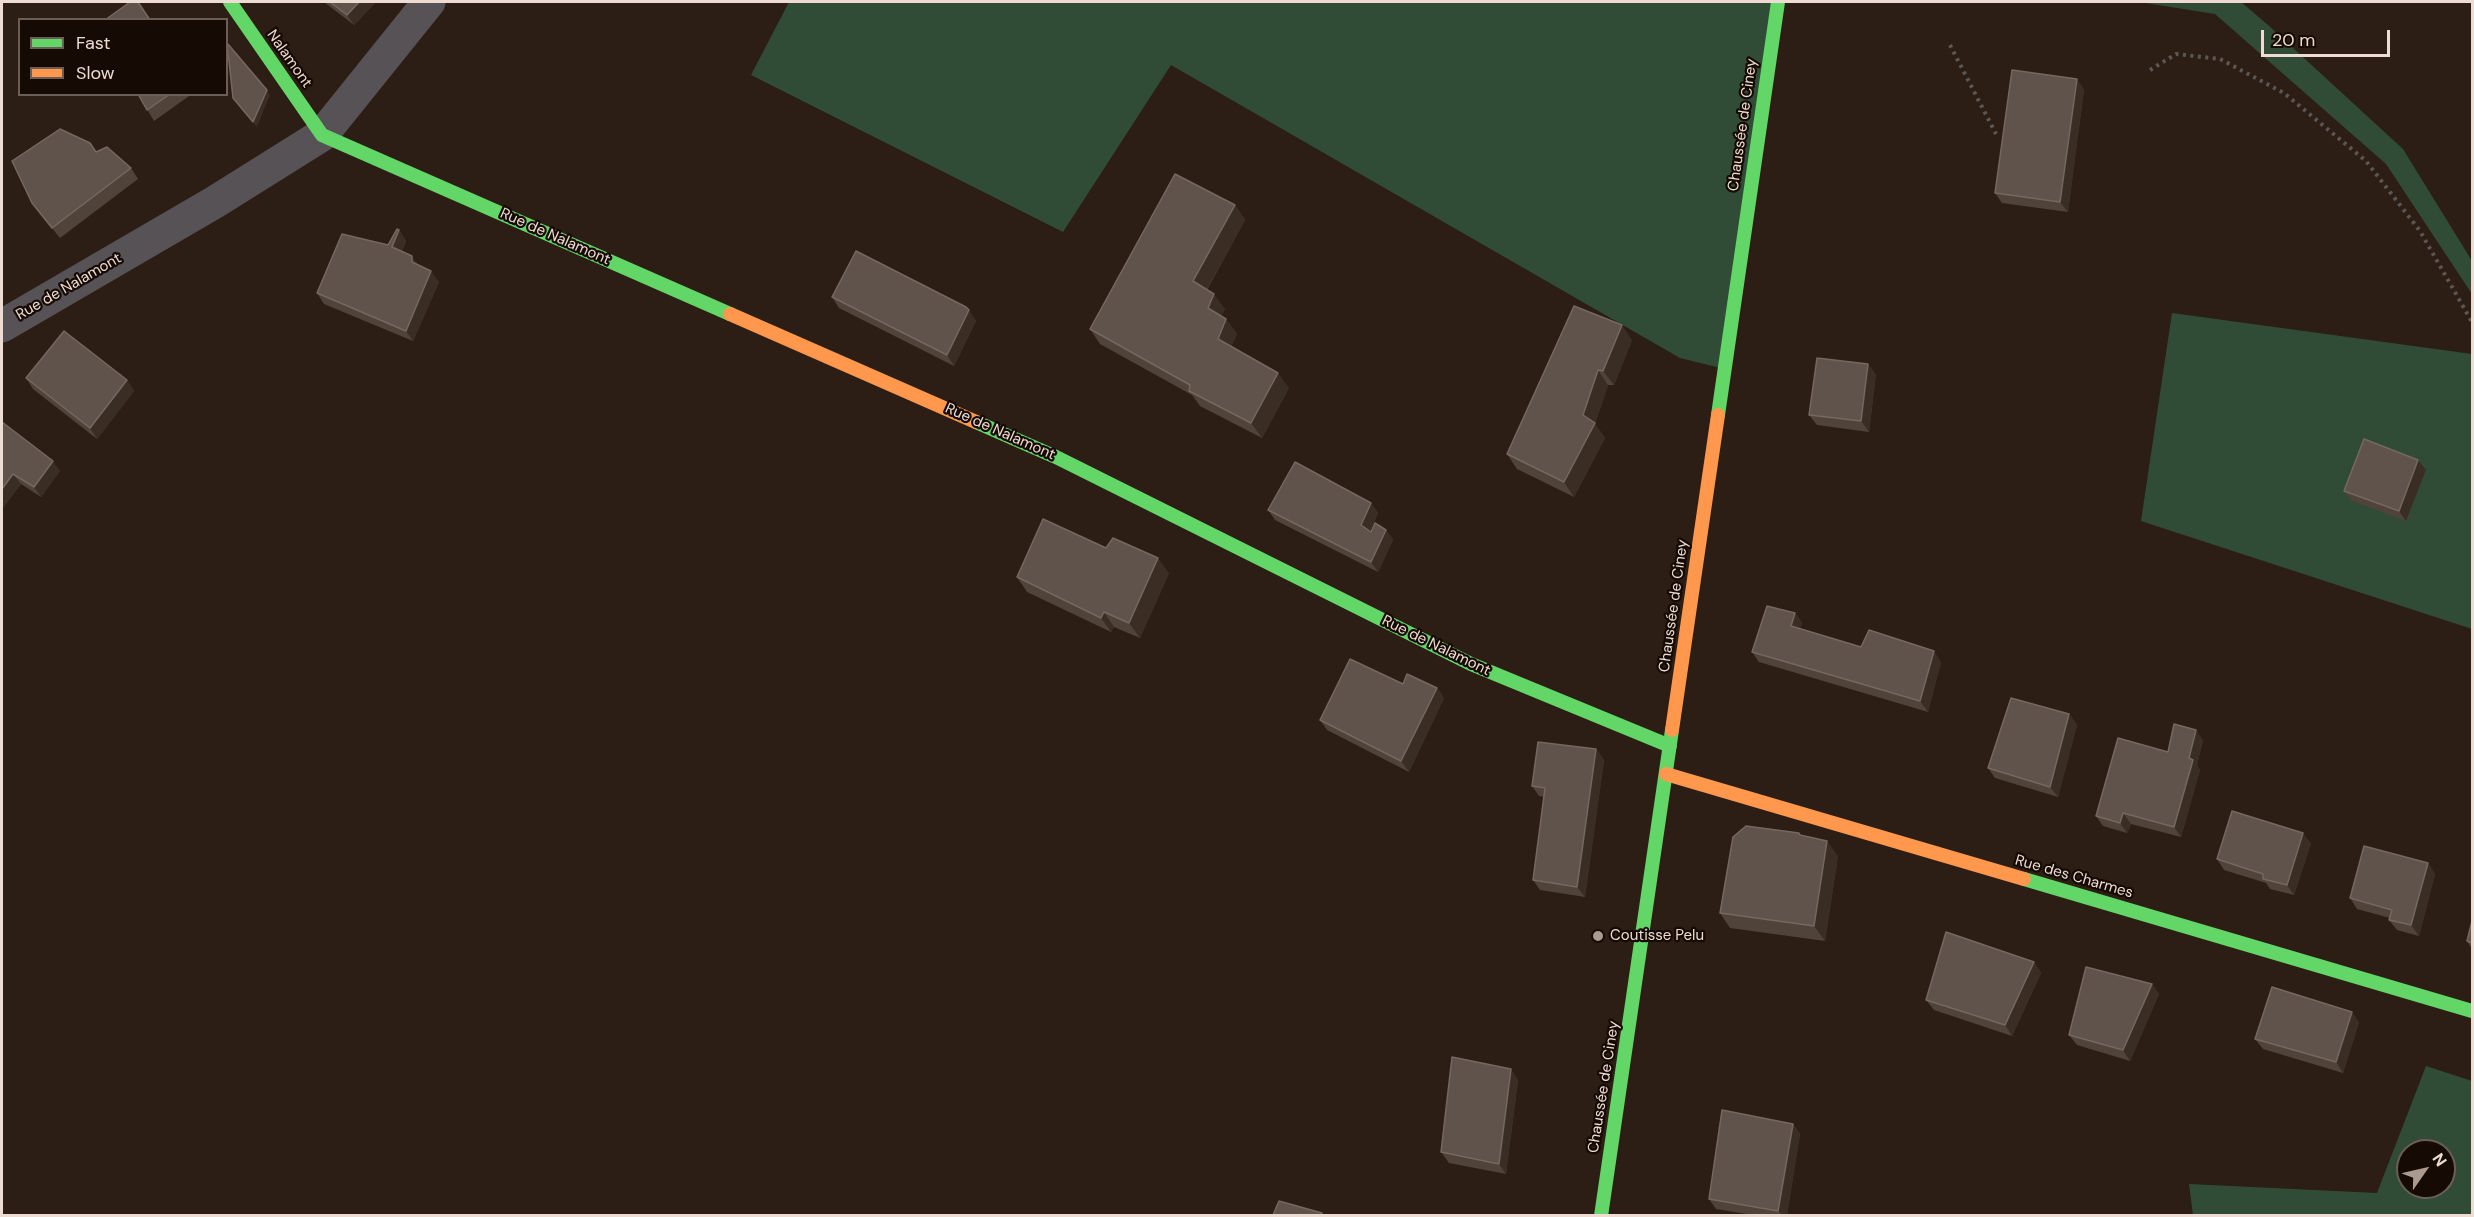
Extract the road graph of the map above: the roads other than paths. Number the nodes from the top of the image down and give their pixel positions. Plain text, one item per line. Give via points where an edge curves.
1 (230, 2) edge
2 (429, 2) edge
3 (1778, 2) edge
4 (322, 135) junction
5 (2, 326) edge
6 (1670, 746) junction
7 (1666, 774) junction
8 (2472, 1011) edge
9 (1601, 1215) edge

1 - 4 street, Nalamont
2 - 4 street, Rue de Nalamont
3 - 6 street, Chaussée de Ciney
4 - 5 street, Rue de Nalamont
4 - 6 street, Rue de Nalamont via 1056,457 1471,664
6 - 7 street, Chaussée de Ciney
7 - 8 street, Rue des Charmes
7 - 9 street, Chaussée de Ciney

